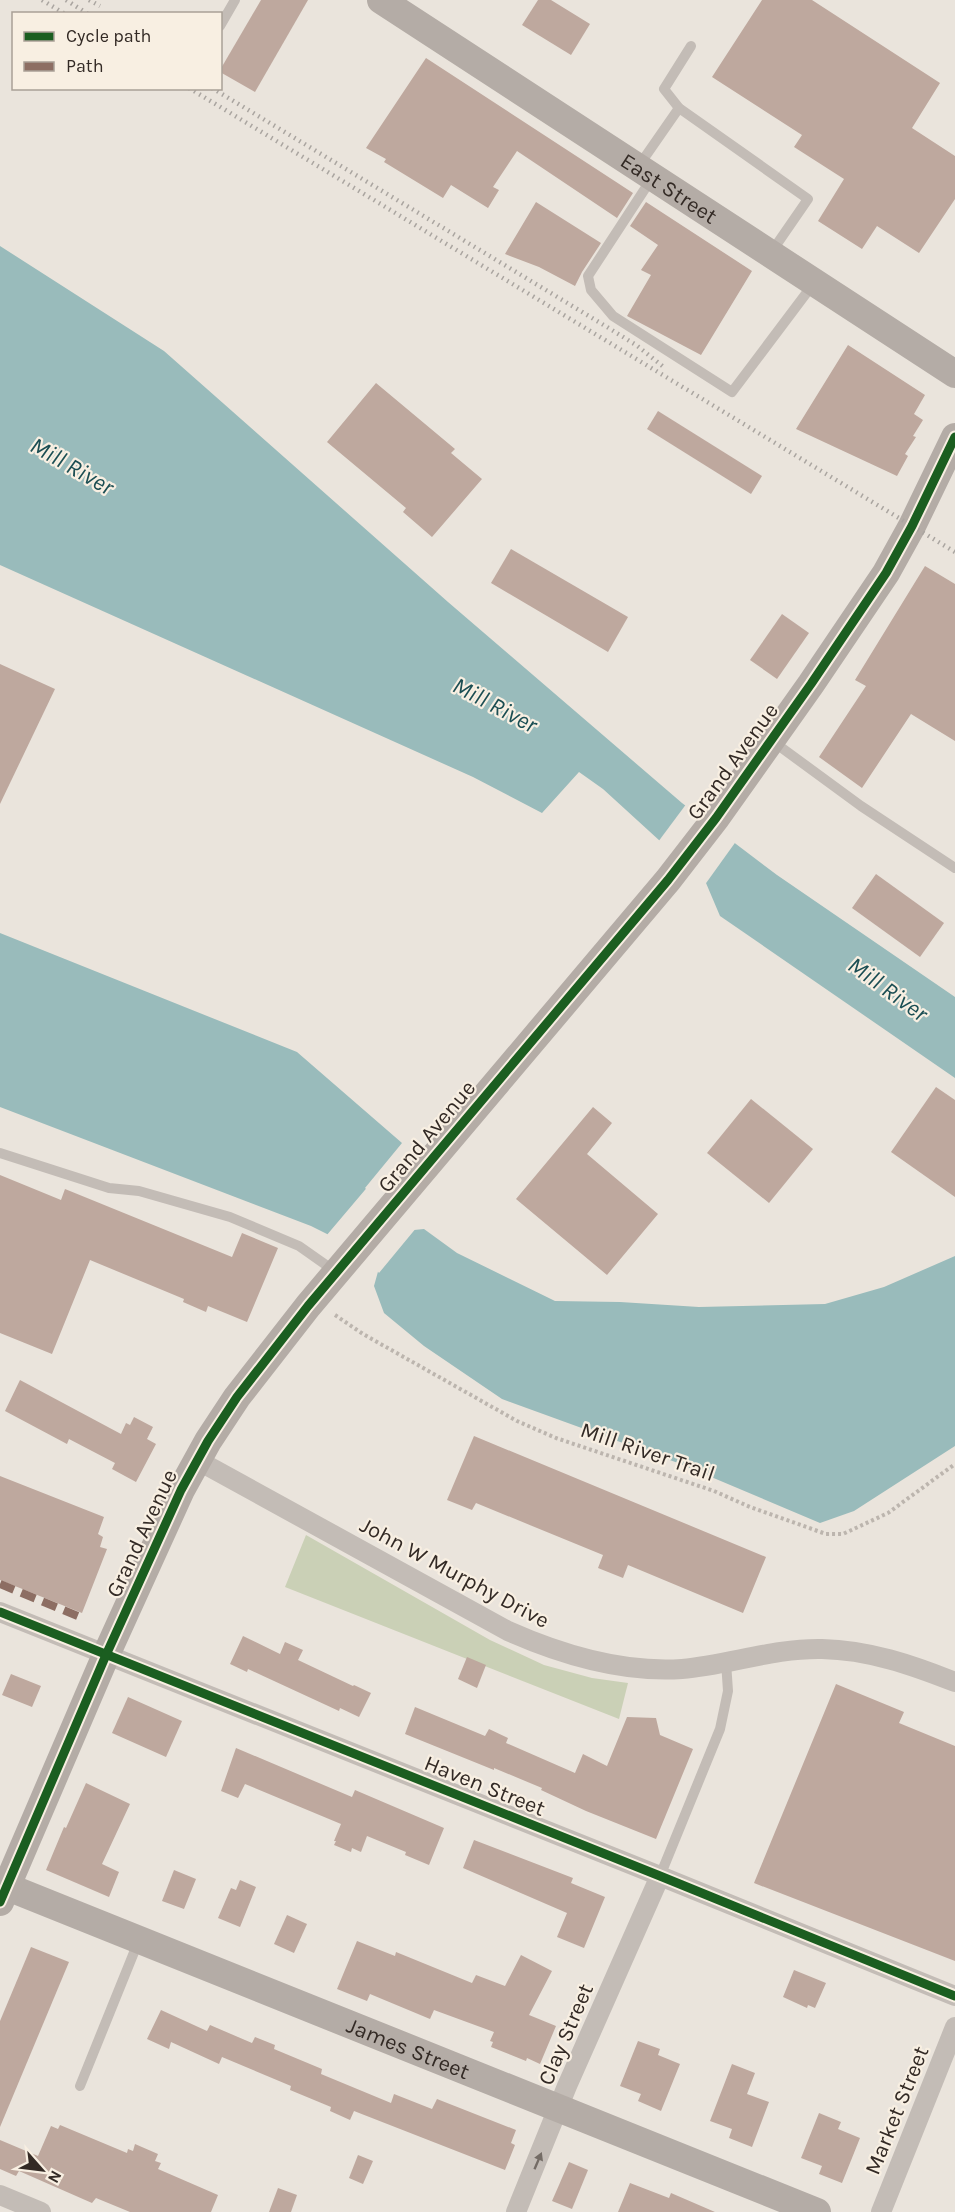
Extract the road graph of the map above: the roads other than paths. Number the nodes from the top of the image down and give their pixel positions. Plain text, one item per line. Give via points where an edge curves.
1 (235, 0) edge
2 (381, 0) edge
3 (222, 23) edge
4 (691, 46) dead end
5 (679, 108) junction
6 (645, 172) junction
7 (770, 254) junction
8 (814, 282) junction
9 (955, 374) edge
10 (955, 437) edge
11 (771, 740) junction
12 (955, 868) edge
13 (0, 1153) edge
14 (344, 1264) junction
15 (197, 1460) junction
16 (0, 1612) edge
17 (106, 1654) junction
18 (726, 1662) junction
19 (955, 1682) edge
20 (660, 1876) junction
21 (2, 1891) edge
22 (139, 1940) junction
23 (955, 1996) edge
24 (955, 2027) edge
25 (80, 2086) dead end
26 (559, 2110) junction
27 (0, 2196) edge
28 (41, 2212) edge
29 (516, 2212) edge
30 (817, 2212) edge
31 (881, 2212) edge

1 - 3 lane
2 - 6 main road, East Street
4 - 5 lane via 664,89
5 - 6 lane
5 - 7 lane via 808,199
6 - 7 main road, East Street
6 - 8 lane via 588,276 591,290 613,316 732,392
7 - 8 main road, East Street
8 - 9 main road, East Street
10 - 11 main road, Grand Avenue via 886,573
11 - 12 lane
11 - 14 main road, Grand Avenue via 678,868
13 - 14 lane via 110,1188 140,1191 230,1216
14 - 15 main road, Grand Avenue via 251,1378
15 - 17 main road, Grand Avenue
15 - 18 street, John W Murphy Drive via 508,1631 545,1647 612,1665 650,1669
16 - 17 street, Haven Street
17 - 20 street, Haven Street
17 - 21 main road, Grand Avenue
18 - 19 street, John W Murphy Drive via 823,1649 890,1659
18 - 20 lane via 728,1691 720,1729
20 - 23 street, Haven Street
20 - 26 street, Clay Street
21 - 22 main road, James Street
22 - 25 lane
22 - 26 main road, James Street
24 - 31 street, Market Street
29 -> 26 street, Clay Street
26 - 30 main road, James Street
27 - 28 street

